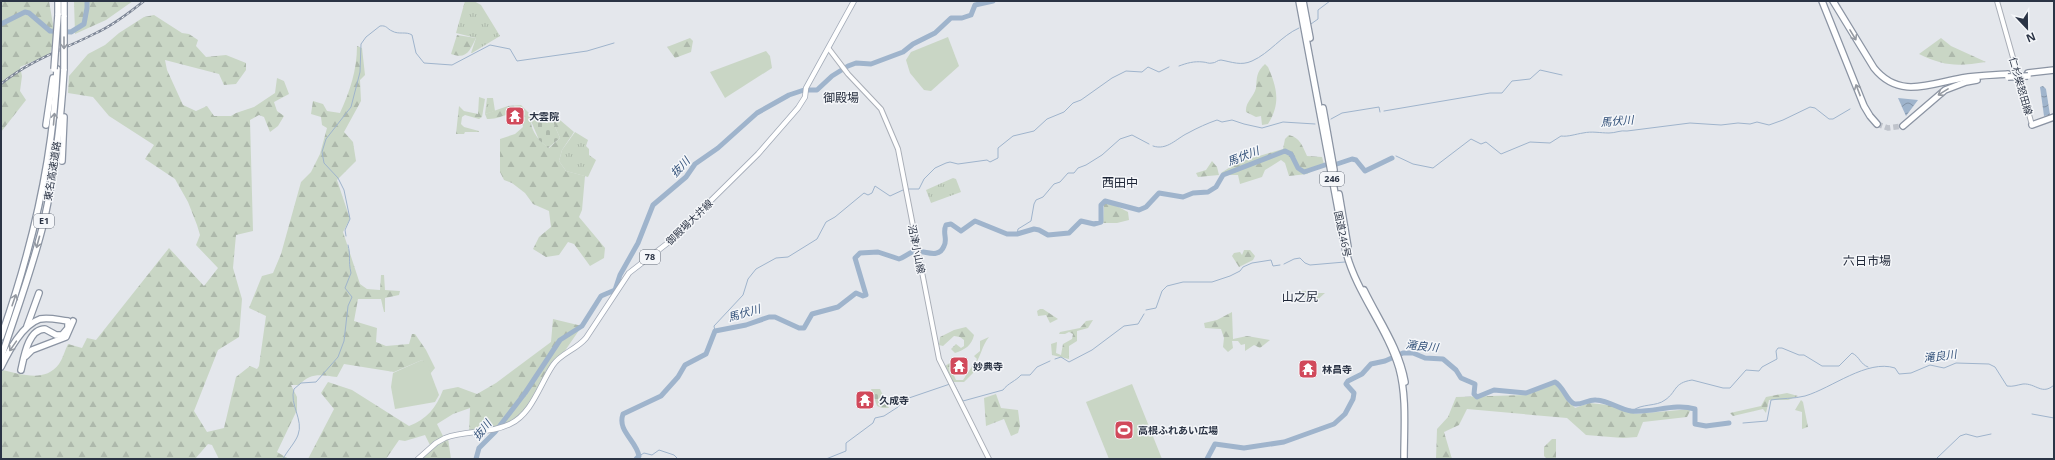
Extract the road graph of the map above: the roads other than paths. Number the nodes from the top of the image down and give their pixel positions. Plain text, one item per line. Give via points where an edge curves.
1 (58, 1) edge
2 (64, 1) edge
3 (854, 1) edge
4 (1299, 1) edge
5 (1303, 1) edge
6 (1822, 1) edge
7 (1833, 1) edge
8 (1997, 1) edge
9 (61, 16) junction
10 (829, 49) junction
11 (58, 69) junction
12 (2054, 72) edge
13 (2008, 76) junction
14 (63, 79) junction
15 (2054, 117) edge
16 (2054, 120) edge
17 (1877, 124) dead end
18 (46, 125) dead end
19 (2032, 125) junction
20 (1903, 126) tunnel mouth
21 (62, 160) dead end
22 (39, 293) dead end
23 (73, 321) dead end
24 (24, 330) junction
25 (1, 337) edge
26 (1393, 348) junction
27 (1, 358) edge
28 (1398, 359) junction
29 (1, 367) edge
30 (418, 459) edge
31 (989, 459) edge
32 (1404, 459) edge
33 (1408, 459) edge

1 - 9 highway, 東名高速道路 / E1
2 - 9 highway, 東名高速道路 / E1
3 - 10 main road, 御殿場大井線 / 78
4 - 26 highway, 国道246号 / 246 via 1346,252 1356,281
5 - 26 highway, 国道246号 / 246 via 1349,251 1365,292
17 -> 6 highway via 1864,106
7 -> 13 highway via 1874,68 1894,84 1917,88 1976,76
8 - 19 main road, 仁杉柴怒田線
9 - 11 highway, 東名高速道路 / E1, bridge
9 - 11 highway, bridge
10 - 30 main road, 御殿場大井線 / 78 via 798,108 754,158 669,242 629,273 586,338 557,360 523,415 505,427 445,438
10 - 31 main road, 沼津小山線 via 881,109 898,149 936,347 950,384
11 - 14 highway, 東名高速道路 / E1
11 - 18 highway
25 -> 11 highway, 東名高速道路 / E1 via 28,255 42,194
12 - 13 highway, bridge
13 -> 20 highway via 1973,80 1952,87 1936,96 1912,121
14 - 21 highway
14 -> 27 highway, 東名高速道路 / E1 via 58,139 44,220
15 - 19 highway
16 - 19 highway
22 - 24 highway
23 - 24 highway via 66,337 28,353 20,370 35,332 45,329 62,335 68,330 69,324 68,321 43,319
24 -> 29 highway
26 - 28 highway, 国道246号 / 246
28 - 32 highway, 国道246号 / 246 via 1403,390
28 - 33 highway, 国道246号 / 246 via 1406,392

